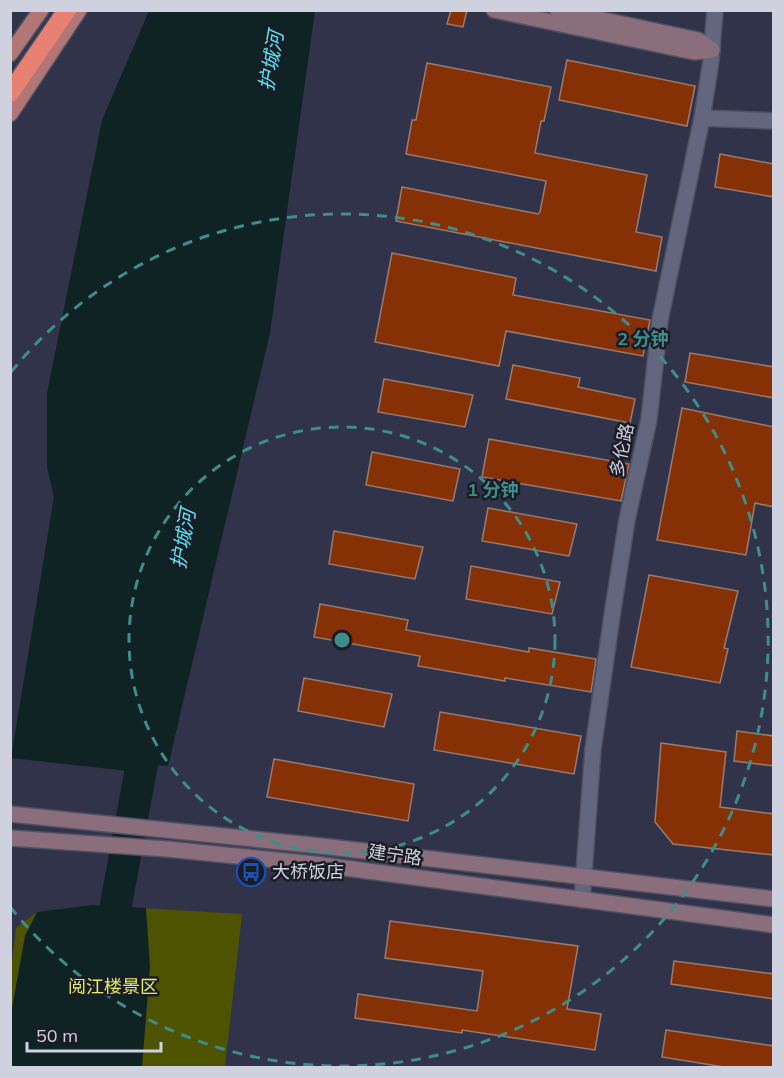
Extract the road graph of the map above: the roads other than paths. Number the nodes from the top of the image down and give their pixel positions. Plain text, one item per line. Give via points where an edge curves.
1 (42, 10) edge
2 (53, 10) edge
3 (67, 10) edge
4 (79, 10) edge
5 (494, 10) edge
6 (557, 10) edge
7 (715, 10) edge
8 (712, 50) junction
9 (10, 54) edge
10 (10, 71) edge
11 (10, 93) edge
12 (10, 114) edge
13 (702, 118) junction
14 (774, 121) edge
15 (10, 814) edge
16 (13, 838) edge
17 (583, 877) junction
18 (774, 899) edge
19 (582, 900) junction
20 (774, 925) edge

1 - 9 main road
2 - 10 highway
3 - 11 highway
4 - 12 main road
5 - 8 main road via 694,52
6 - 8 main road via 698,40
7 - 8 street, 多伦路
8 - 13 street, 多伦路
13 - 14 street
13 - 17 street, 多伦路 via 660,320 649,419 613,609 592,749
15 - 17 main road, 建宁路
16 - 19 main road, 建宁路 via 315,864
17 - 18 main road, 建宁路
17 - 19 street, 多伦路
19 - 20 main road, 建宁路

